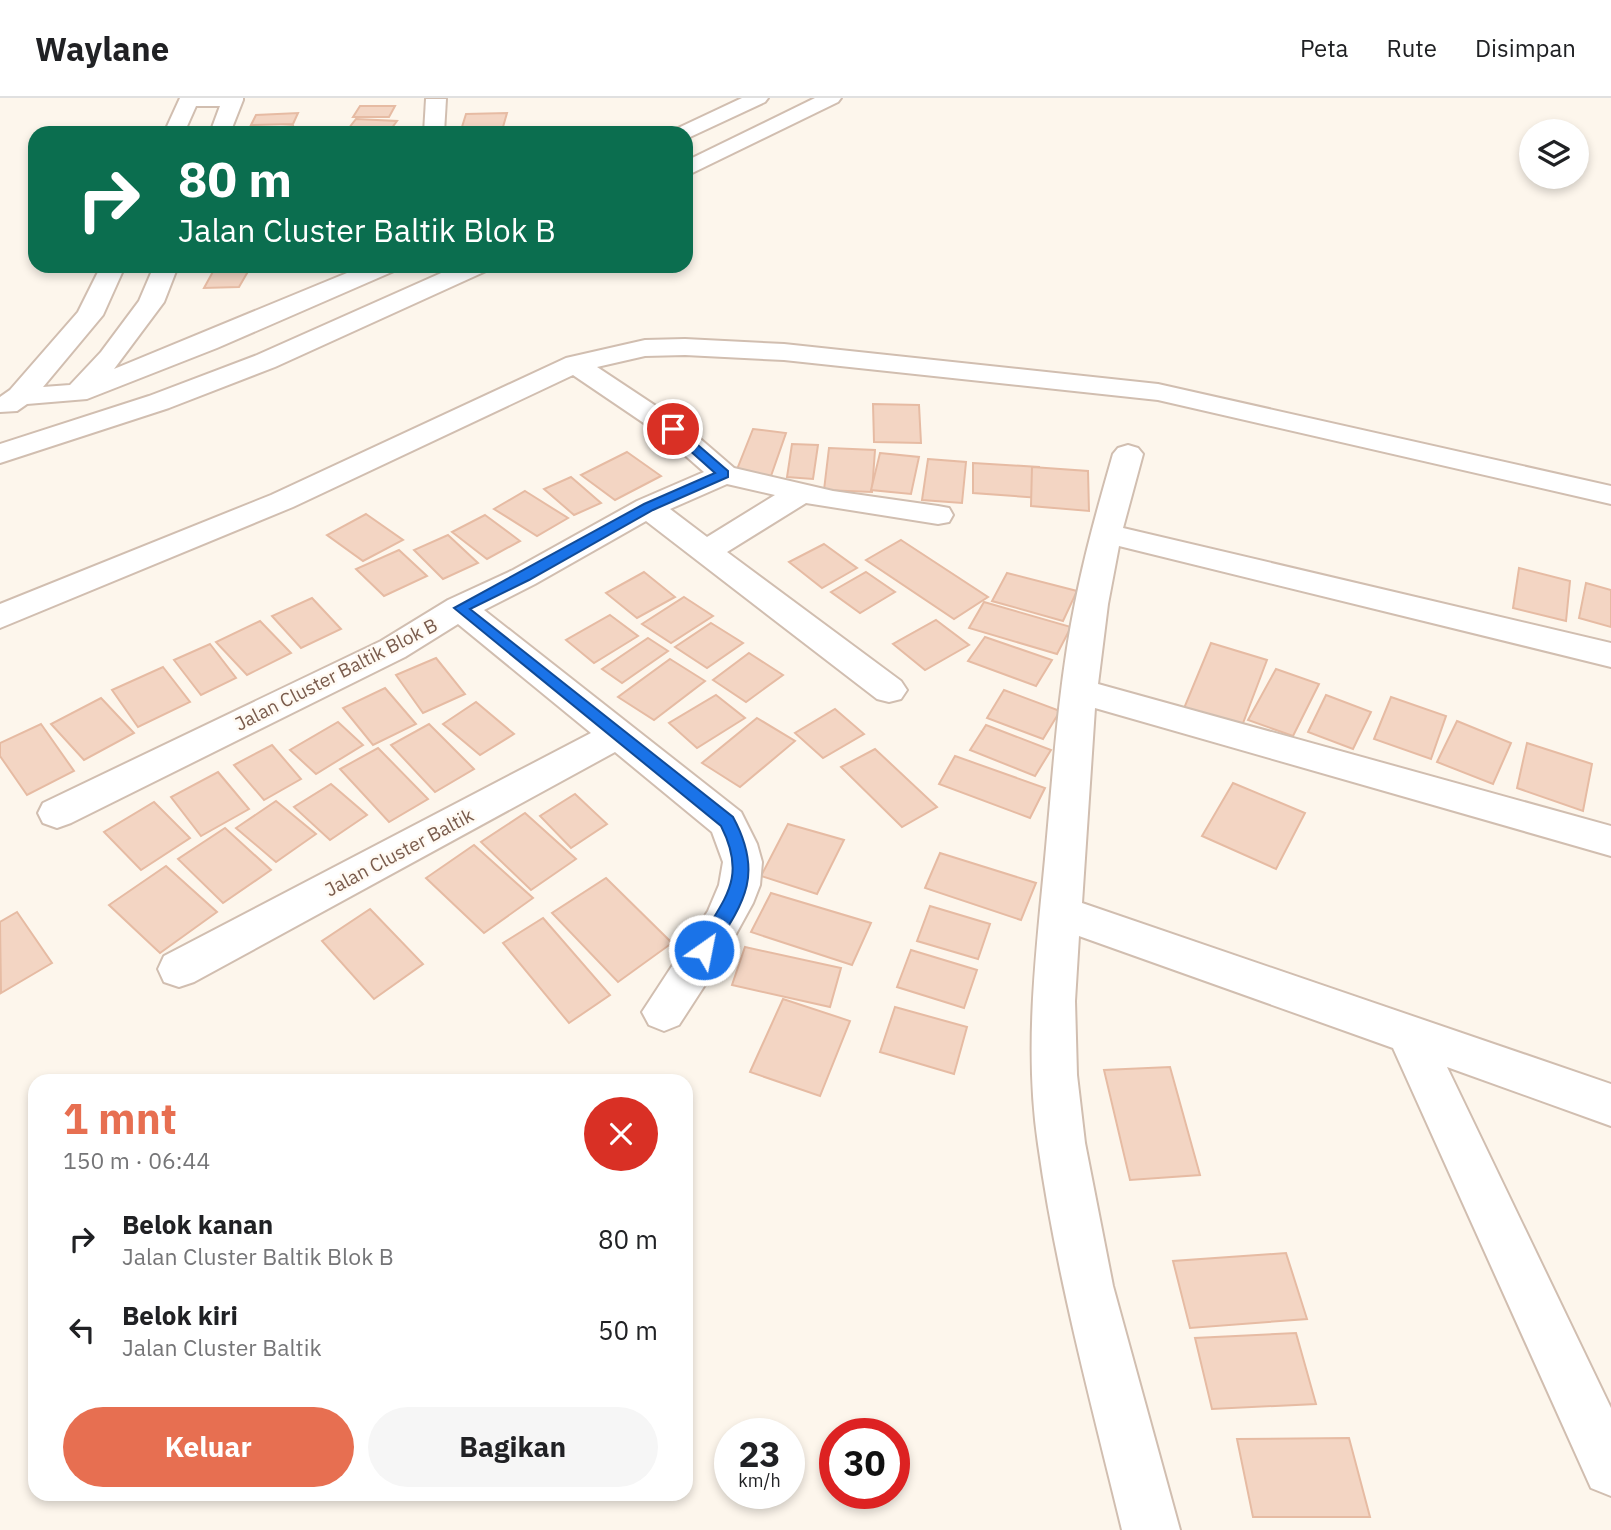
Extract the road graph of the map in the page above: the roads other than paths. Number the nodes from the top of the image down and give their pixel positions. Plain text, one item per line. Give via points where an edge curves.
1 (758, 98) edge
2 (831, 98) edge
3 (190, 99) edge
4 (233, 99) edge
5 (436, 99) edge
6 (177, 126) edge
7 (223, 126) edge
8 (434, 126) edge
9 (693, 128) edge
10 (693, 166) edge
11 (110, 273) edge
12 (163, 273) edge
13 (370, 273) edge
14 (461, 273) edge
15 (575, 364) junction
16 (77, 393) junction
17 (10, 403) edge
18 (0, 449) edge
19 (0, 454) edge
20 (1128, 454) dead end
21 (724, 474) junction
22 (800, 493) junction
23 (1611, 495) edge
24 (648, 507) junction
25 (938, 515) dead end
26 (1106, 533) junction
27 (706, 551) junction
28 (460, 608) junction
29 (0, 617) edge
30 (1611, 655) edge
31 (889, 690) dead end
32 (1079, 691) junction
33 (619, 734) junction
34 (57, 813) dead end
35 (1611, 841) edge
36 (1059, 912) junction
37 (179, 969) dead end
38 (663, 1012) dead end
39 (1409, 1034) junction
40 (1611, 1105) edge
41 (1611, 1468) edge
42 (1151, 1530) edge

1 - 9 street
2 - 10 street
3 - 4 street
3 - 6 street
4 - 7 street
5 - 8 street
11 - 17 street via 90,315
12 - 16 street via 151,302 110,358
13 - 16 street
14 - 19 street via 266,361
15 - 21 street via 673,429
15 - 23 street via 645,348 723,349 914,364 1158,392
15 - 29 street via 282,501
16 - 17 street
16 - 18 street
20 - 26 street
21 - 22 street
21 - 24 street, Jalan Cluster Baltik Blok B
22 - 25 street
22 - 27 street
24 - 27 street
24 - 28 street, Jalan Cluster Baltik Blok B
26 - 30 street
26 - 32 street
27 - 31 street
28 - 33 street
28 - 34 street, Jalan Cluster Baltik Blok B via 393,649
32 - 35 street
32 - 36 street
33 - 37 street, Jalan Cluster Baltik
33 - 38 street via 727,822 743,869 731,908
36 - 39 street
36 - 42 street via 1052,1001 1061,1143 1088,1286
39 - 40 street
39 - 41 street

